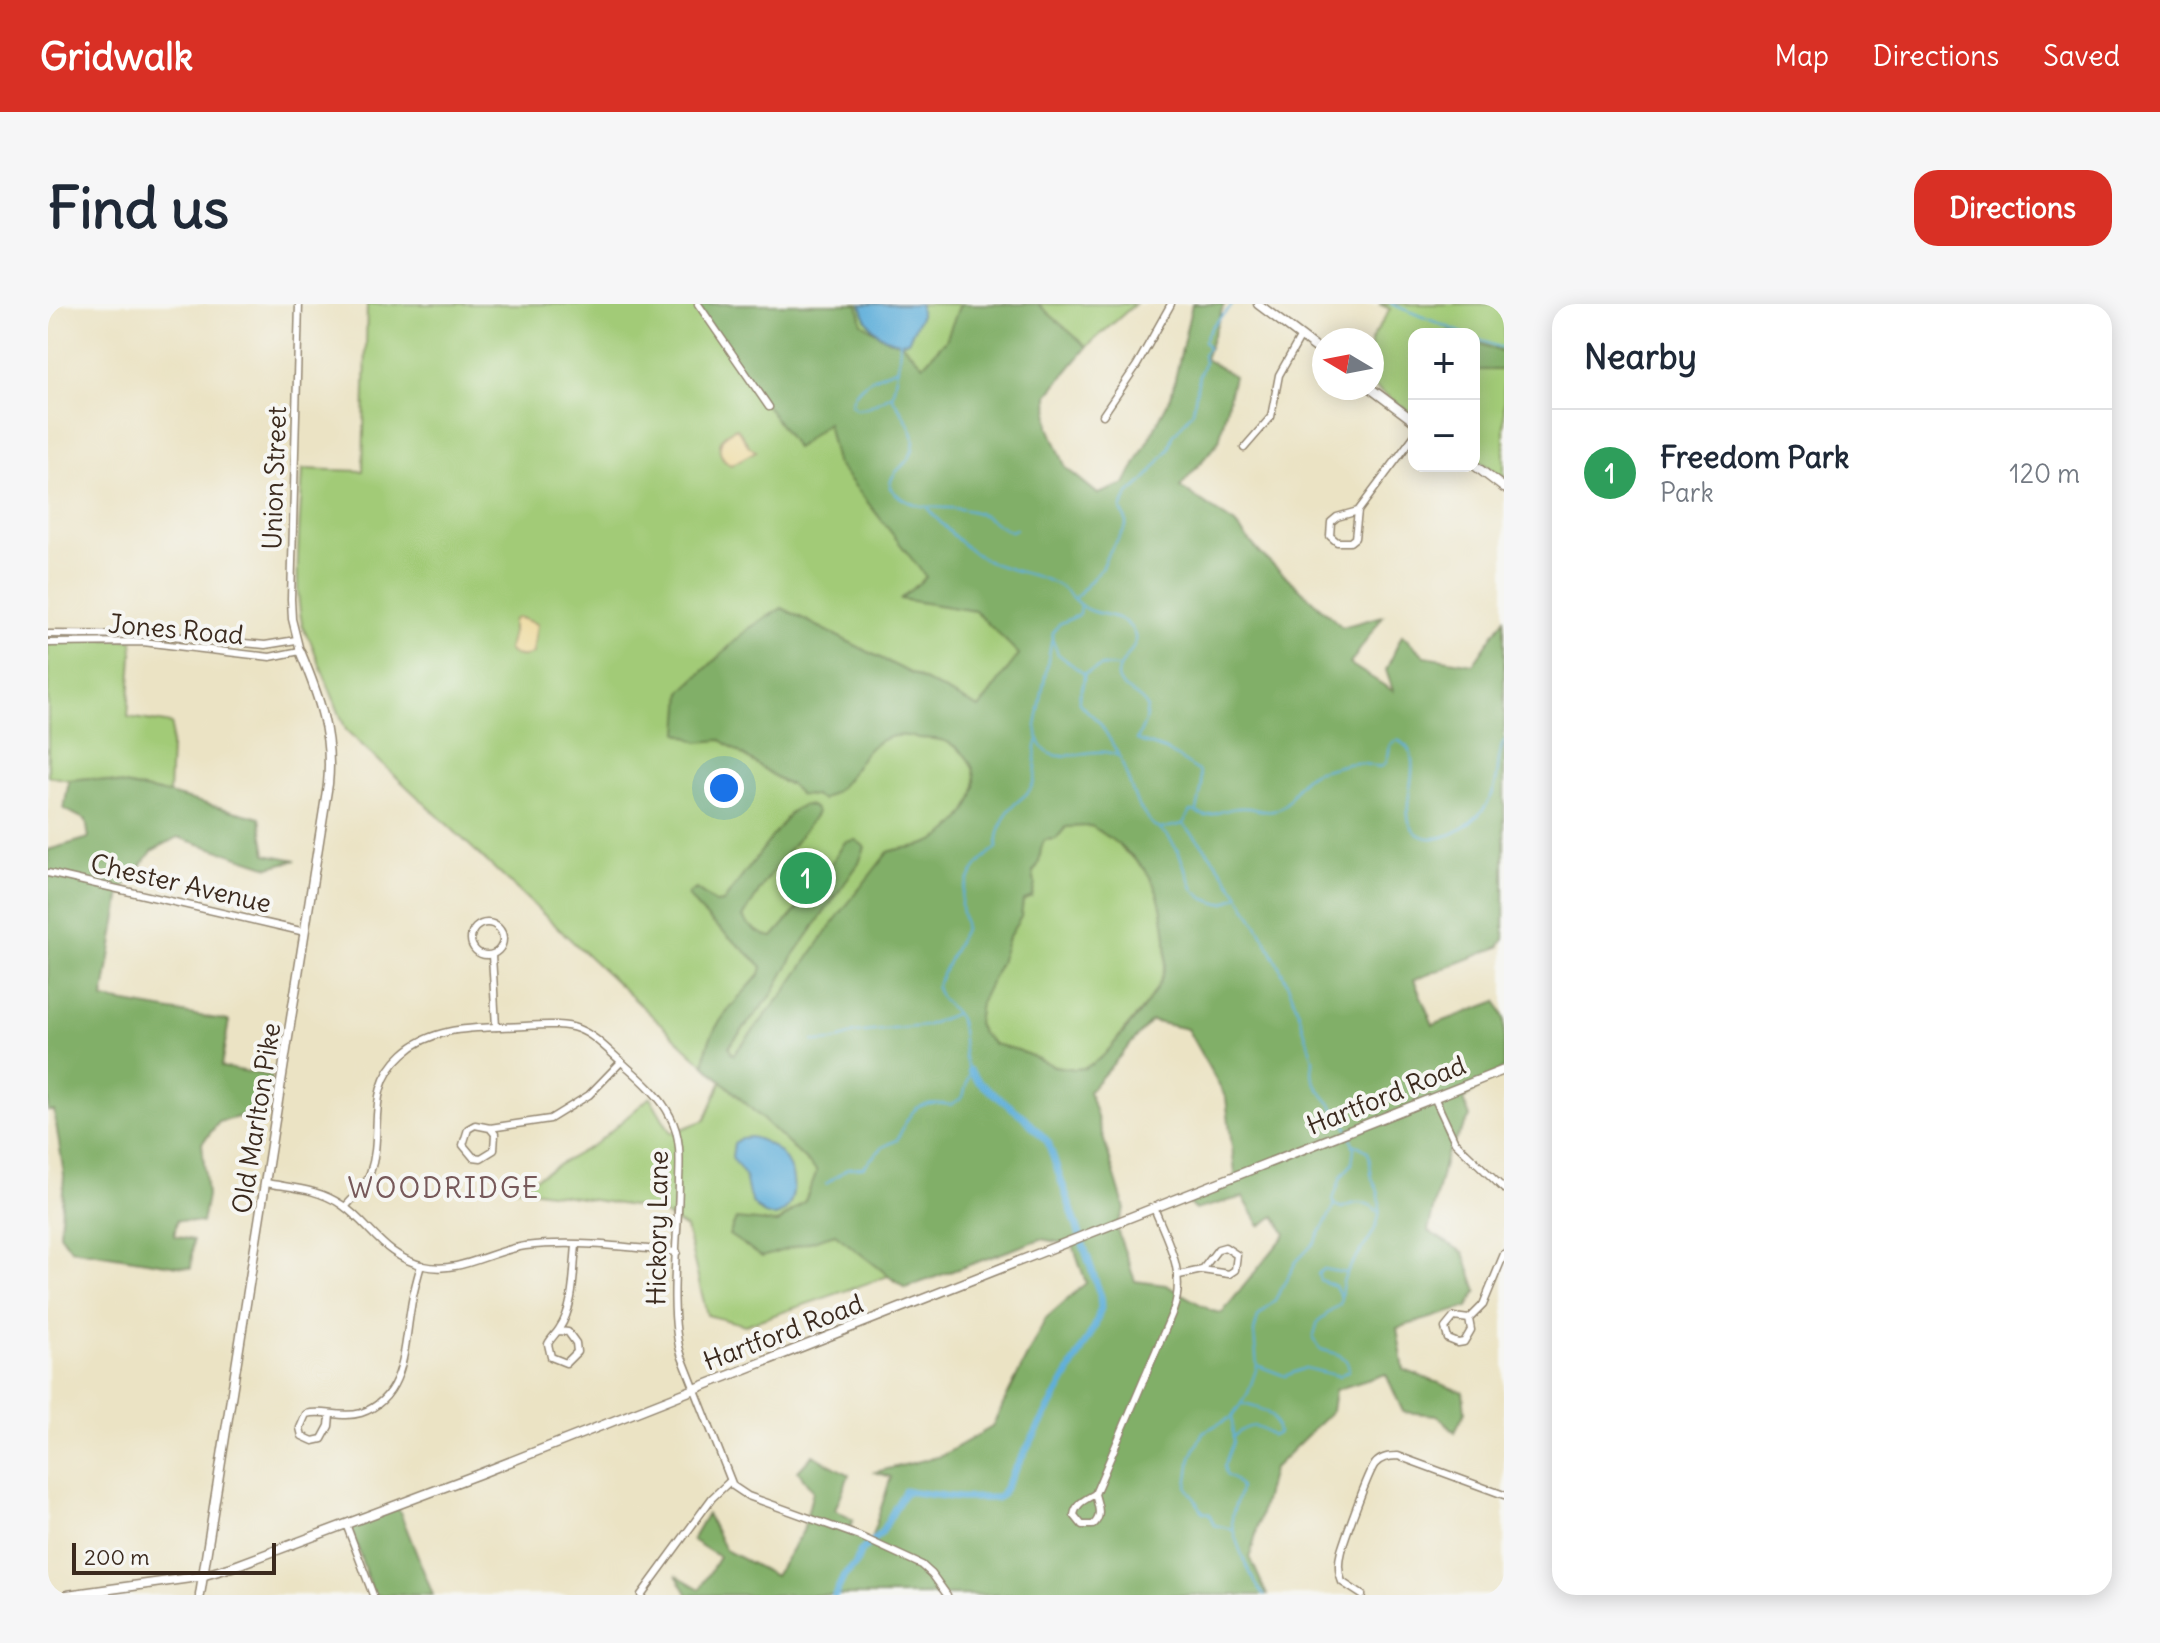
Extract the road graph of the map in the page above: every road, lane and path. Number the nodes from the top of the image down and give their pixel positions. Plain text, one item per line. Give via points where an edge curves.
1 (299, 304) edge
2 (698, 304) edge
3 (1171, 304) edge
4 (1258, 304) edge
5 (1301, 336) junction
6 (1312, 345) edge
7 (1384, 398) edge
8 (769, 407) dead end
9 (1103, 415) dead end
10 (1408, 416) edge
11 (1408, 444) edge
12 (1244, 448) dead end
13 (1480, 470) edge
14 (1504, 488) edge
15 (1358, 511) junction
16 (48, 634) edge
17 (296, 640) junction
18 (48, 643) edge
19 (300, 651) junction
20 (48, 873) edge
21 (305, 932) junction
22 (492, 955) junction
23 (496, 1027) junction
24 (621, 1062) junction
25 (1504, 1070) edge
26 (1434, 1097) junction
27 (490, 1128) junction
28 (266, 1183) junction
29 (1504, 1189) edge
30 (345, 1207) junction
31 (1154, 1208) junction
32 (576, 1246) junction
33 (677, 1252) junction
34 (1504, 1254) edge
35 (421, 1265) junction
36 (1202, 1270) junction
37 (1179, 1275) junction
38 (1469, 1319) junction
39 (559, 1331) junction
40 (694, 1388) junction
41 (330, 1415) junction
42 (729, 1482) junction
43 (1095, 1494) junction
44 (1504, 1495) edge
45 (346, 1524) junction
46 (204, 1576) junction
47 (67, 1595) edge
48 (200, 1595) edge
49 (373, 1595) edge
50 (641, 1595) edge
51 (947, 1595) edge
52 (1362, 1595) edge

1 - 17 street, Union Street via 291,599
2 - 8 street
3 - 9 street
4 - 5 street
5 - 6 street
5 - 12 street via 1279,375 1271,417
7 - 10 street
11 - 15 street
13 - 14 street
15 - 15 street via 1331,522 1330,536 1337,542 1355,538
16 - 17 street, Jones Road via 161,635 265,645
17 - 19 street, Union Street
18 - 19 street, Jones Road via 143,642 270,657
19 - 21 street, Old Marlton Pike via 322,706 330,751
20 - 21 street, Chester Avenue
21 - 28 street, Old Marlton Pike
22 - 22 street via 500,950 503,933 497,926 479,925 471,941 482,955
22 - 23 street
23 - 24 street, Hickory Lane via 577,1027
23 - 30 street, Hickory Lane via 438,1034 395,1062 376,1103 371,1171
24 - 27 street via 589,1095 550,1119
24 - 33 street, Hickory Lane via 661,1102 677,1133
25 - 26 street, Hartford Road
26 - 29 street via 1455,1142
26 - 31 street, Hartford Road
27 - 27 street via 468,1129 463,1145 473,1157 494,1150
28 - 30 street via 313,1191
28 - 46 street, Old Marlton Pike
30 - 35 street via 377,1241
31 - 37 street
31 - 40 street, Hartford Road
32 - 33 street
32 - 35 street via 524,1247 453,1267
32 - 39 street via 571,1295
33 - 40 street, Hickory Lane via 677,1336
34 - 38 street via 1483,1305
35 - 41 street via 395,1385 368,1410
36 - 36 street via 1229,1274 1237,1255 1225,1247 1218,1249
36 - 37 street
37 - 43 street via 1173,1311
38 - 38 street via 1454,1317 1448,1322 1448,1339 1464,1342 1471,1330
39 - 39 street via 552,1335 548,1352 566,1363 577,1352 576,1343 568,1332
40 - 42 street, Hickory Lane
40 - 45 street, Hartford Road
41 - 41 street via 306,1414 302,1436 322,1439
42 - 50 street
42 - 51 street via 748,1496 922,1565
43 - 43 street via 1100,1514 1093,1525 1082,1525 1075,1509
44 - 52 street via 1409,1459 1389,1456 1374,1465 1341,1551 1338,1573 1347,1587
45 - 46 street, Hartford Road
45 - 49 street
46 - 47 street, Hartford Road
46 - 48 street, Old Marlton Pike

